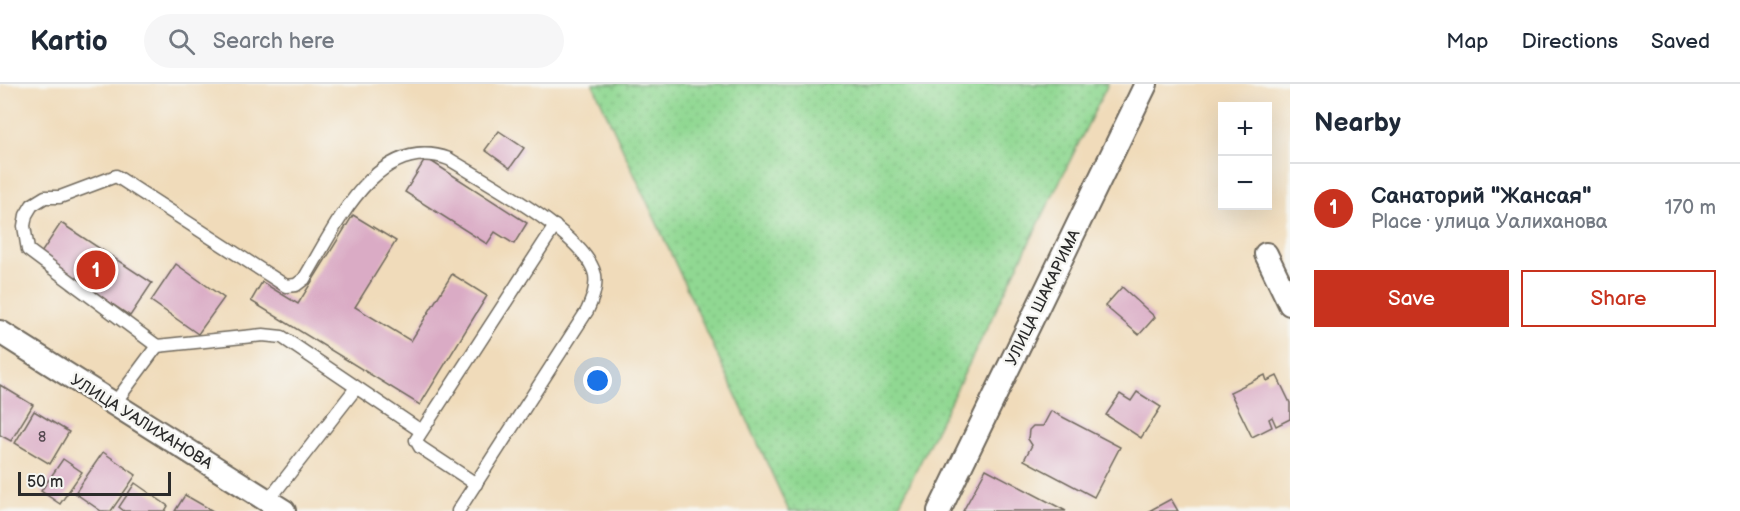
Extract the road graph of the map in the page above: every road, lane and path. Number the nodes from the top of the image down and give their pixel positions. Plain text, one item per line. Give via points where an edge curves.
1 (1146, 84) edge
2 (555, 226) junction
3 (1266, 254) dead end
4 (1290, 304) edge
5 (0, 332) edge
6 (157, 346) junction
7 (356, 388) junction
8 (114, 404) junction
9 (421, 431) junction
10 (476, 484) junction
11 (271, 508) edge
12 (458, 511) edge
13 (939, 511) edge

1 - 13 street, УЛИЦА ШАКАРИМА
2 - 6 lane via 449,159 416,154 399,159 373,177 350,204 304,279 286,286 116,176 60,197 45,197 32,205 26,215 28,250
2 - 9 lane
2 - 10 lane via 578,248 595,274 593,297
3 - 4 street
5 - 8 street, УЛИЦА УАЛИХАНОВА
6 - 7 lane via 272,335
6 - 8 lane
7 - 9 lane
7 - 11 lane
8 - 11 street, УЛИЦА УАЛИХАНОВА
9 - 10 lane via 416,443
10 - 12 lane

